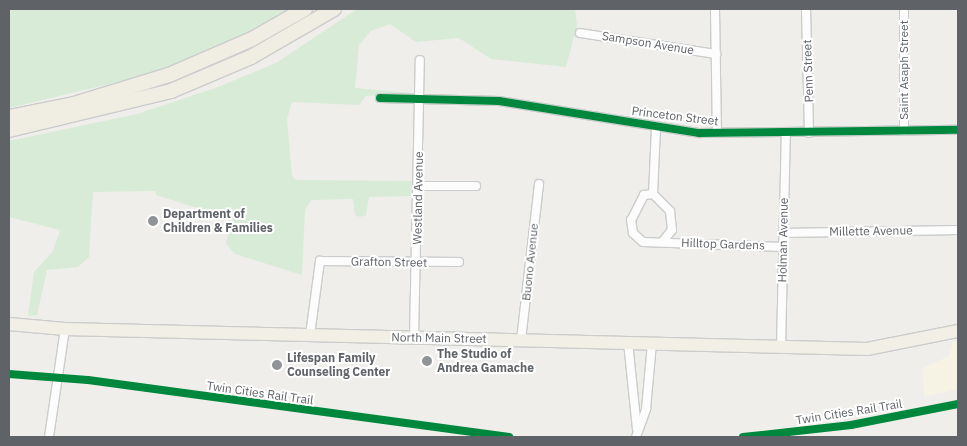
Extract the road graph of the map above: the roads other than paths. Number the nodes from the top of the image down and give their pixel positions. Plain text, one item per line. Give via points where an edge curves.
1 (305, 9) edge
2 (334, 9) edge
3 (715, 9) edge
4 (806, 9) edge
5 (904, 9) edge
6 (580, 33) dead end
7 (716, 54) junction
8 (420, 60) dead end
9 (380, 98) dead end
10 (420, 99) junction
11 (9, 117) edge
12 (656, 127) junction
13 (9, 130) edge
14 (958, 130) edge
15 (904, 131) junction
16 (717, 133) junction
17 (809, 133) junction
18 (786, 134) junction
19 (539, 184) dead end
20 (418, 186) junction
21 (476, 186) dead end
22 (653, 194) junction
23 (958, 230) edge
24 (784, 233) junction
25 (663, 241) junction
26 (783, 246) junction
27 (459, 262) dead end
28 (417, 263) junction
29 (9, 324) edge
30 (65, 329) junction
31 (958, 331) edge
32 (310, 335) junction
33 (414, 337) junction
34 (522, 340) junction
35 (628, 342) junction
36 (652, 343) junction
37 (781, 347) junction
38 (637, 435) edge
39 (49, 437) edge

1 - 11 highway via 252,39 168,75 94,99
2 - 13 highway via 251,57 171,91 84,115
3 - 7 street
4 - 17 street, Penn Street
5 - 15 street, Saint Asaph Street
6 - 7 street, Sampson Avenue
7 - 16 street
8 - 10 street, Westland Avenue
9 - 10 street, Princeton Street
10 - 12 street, Princeton Street via 514,102
10 - 20 street, Westland Avenue
12 - 16 street, Princeton Street
12 - 22 street
14 - 15 street, Princeton Street
15 - 17 street, Princeton Street
16 - 18 street, Princeton Street
17 - 18 street, Princeton Street
18 - 24 street, Holman Avenue
19 - 34 street, Buono Avenue
20 - 21 street
20 - 28 street, Westland Avenue
22 - 25 street via 673,217 672,230
22 - 25 street via 641,197 631,226 643,242
23 - 24 street, Millette Avenue
24 - 26 street, Holman Avenue
25 - 26 street, Hilltop Gardens
26 - 37 street, Holman Avenue
27 - 28 street, Grafton Street
28 - 32 street, Grafton Street via 319,262
28 - 33 street, Westland Avenue
29 - 30 highway, North Main Street
30 - 32 highway, North Main Street
30 - 39 street
31 - 37 highway, North Main Street via 868,349
32 - 33 highway, North Main Street
33 - 34 highway, North Main Street
34 - 35 highway, North Main Street
35 - 36 highway, North Main Street
35 - 38 street
36 - 37 highway, North Main Street
36 - 38 street via 649,392

